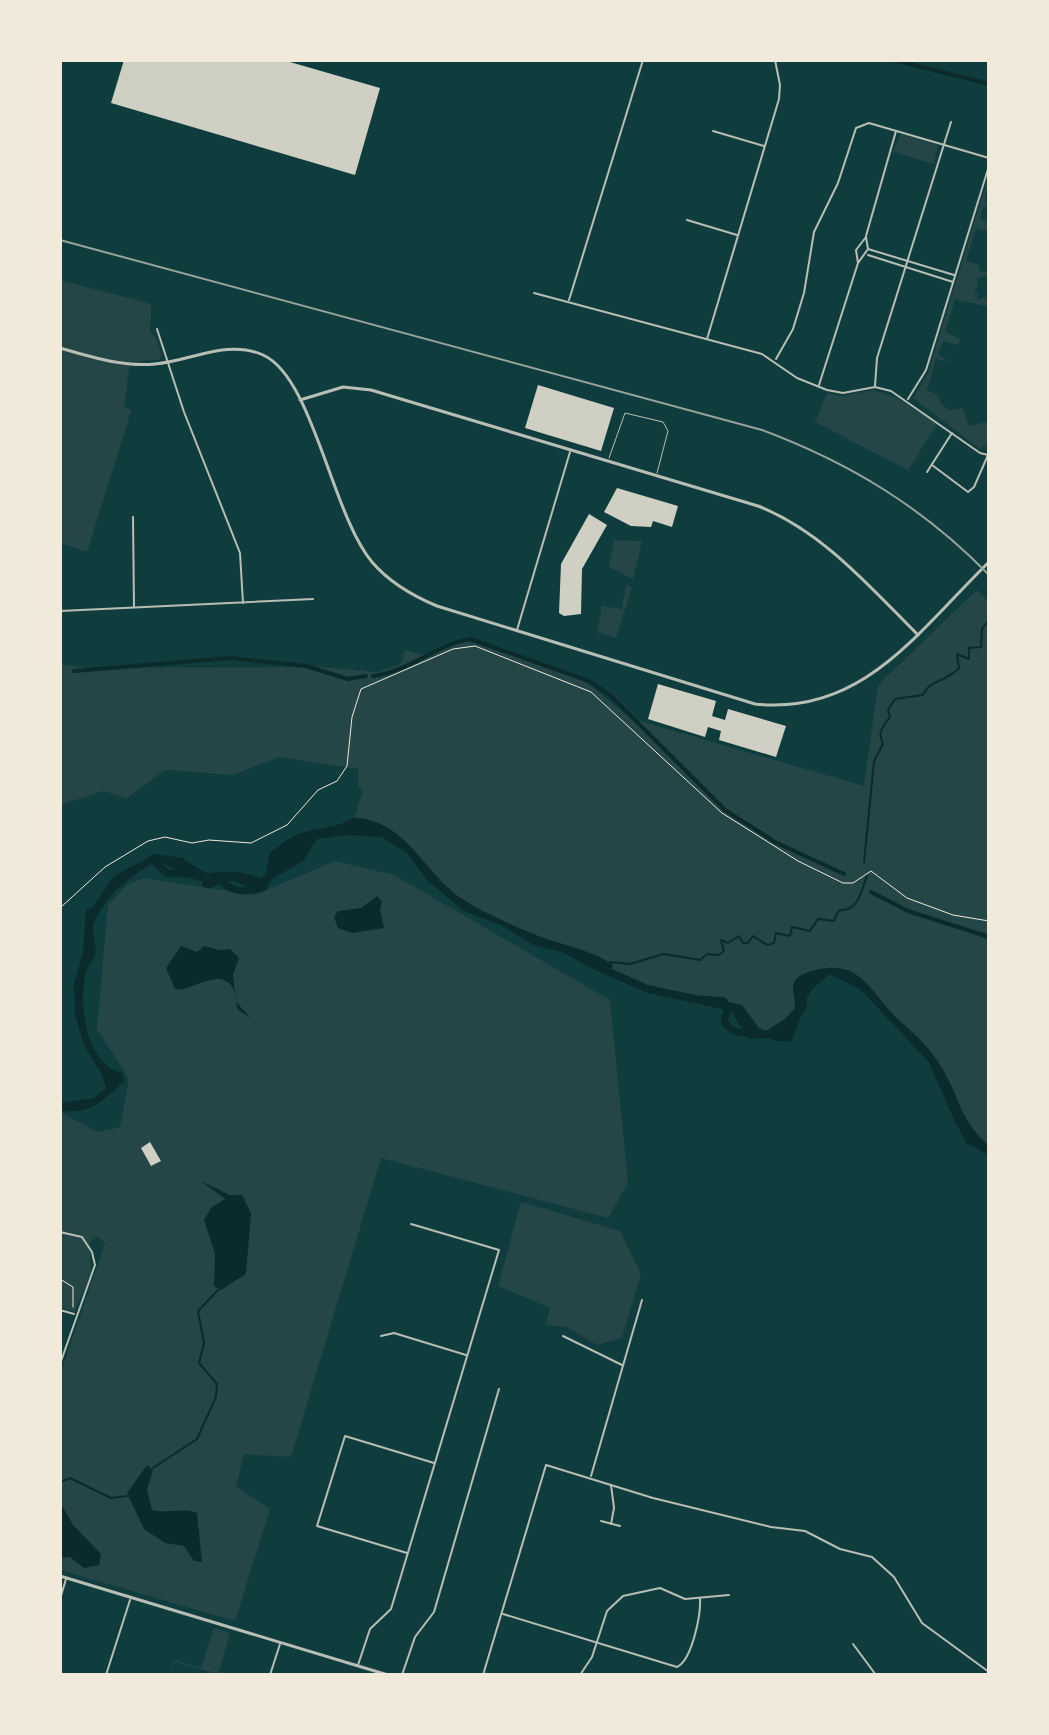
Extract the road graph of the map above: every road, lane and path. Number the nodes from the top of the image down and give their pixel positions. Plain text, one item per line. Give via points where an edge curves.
1 (643, 60) edge
2 (775, 60) edge
3 (951, 122) dead end
4 (896, 130) junction
5 (713, 131) dead end
6 (944, 143) junction
7 (765, 146) junction
8 (988, 157) edge
9 (989, 166) edge
10 (687, 220) dead end
11 (738, 236) junction
12 (866, 237) junction
13 (868, 249) junction
14 (866, 254) junction
15 (907, 261) junction
16 (858, 263) junction
17 (906, 267) junction
18 (955, 276) junction
19 (953, 282) junction
20 (534, 293) dead end
21 (569, 301) junction
22 (157, 329) dead end
23 (707, 339) junction
24 (60, 348) edge
25 (774, 361) junction
26 (167, 362) junction
27 (818, 387) junction
28 (875, 387) junction
29 (300, 400) junction
30 (908, 400) junction
31 (953, 432) junction
32 (570, 450) junction
33 (989, 455) edge
34 (608, 461) junction
35 (932, 465) junction
36 (927, 472) dead end
37 (656, 476) junction
38 (133, 517) dead end
39 (989, 562) edge
40 (313, 599) dead end
41 (243, 603) junction
42 (134, 608) junction
43 (60, 611) edge
44 (516, 631) junction
45 (918, 635) junction
46 (60, 908) edge
47 (989, 921) edge
48 (411, 1224) dead end
49 (60, 1232) edge
50 (60, 1279) edge
51 (642, 1300) dead end
52 (60, 1310) edge
53 (73, 1314) junction
54 (381, 1336) dead end
55 (563, 1336) dead end
56 (467, 1356) junction
57 (60, 1364) edge
58 (623, 1365) junction
59 (499, 1389) dead end
60 (435, 1463) junction
61 (591, 1477) junction
62 (611, 1484) junction
63 (601, 1521) dead end
64 (611, 1524) junction
65 (620, 1526) dead end
66 (408, 1553) junction
67 (60, 1576) edge
68 (67, 1578) junction
69 (729, 1595) dead end
70 (131, 1598) junction
71 (700, 1598) junction
72 (60, 1599) edge
73 (501, 1613) junction
74 (280, 1643) junction
75 (596, 1643) junction
76 (853, 1644) dead end
77 (358, 1666) junction
78 (989, 1672) edge
79 (106, 1674) edge
80 (113, 1675) edge
81 (270, 1675) edge
82 (388, 1675) edge
83 (402, 1675) edge
84 (483, 1675) edge
85 (580, 1675) edge
86 (876, 1675) edge

1 - 21 street
2 - 7 street via 780,94
3 - 6 street
4 - 6 street
4 - 12 street
4 - 25 street via 864,123 853,132 838,183 814,232 793,329
5 - 7 street
6 - 8 street
6 - 15 street
7 - 11 street
9 - 18 street
10 - 11 street
11 - 23 street
12 - 13 street
12 - 16 street via 856,250
13 - 14 street
13 - 15 street
14 - 16 street
14 - 17 street
15 - 17 street
15 - 18 street
16 - 27 street
17 - 19 street
17 - 28 street via 877,358
18 - 19 street
19 - 30 street via 926,370
20 - 21 street
21 - 23 street
22 - 26 street
23 - 25 street
24 - 26 street via 114,363
25 - 27 street
26 - 29 street via 220,350 256,352 279,365
26 - 41 street via 240,553
27 - 28 street via 843,393
28 - 30 street
29 - 32 street via 343,387 371,390
29 - 44 street via 348,524 374,565 425,601
30 - 31 street
31 - 33 street
31 - 35 street
32 - 34 street
32 - 44 street
33 - 35 street via 968,492
34 - 37 street
34 - 37 lane via 623,415 642,416 668,427
35 - 36 street
37 - 45 street via 789,520
38 - 42 street
39 - 45 street
40 - 41 street
41 - 42 street
42 - 43 street
44 - 45 street via 755,704 779,706 813,703 855,686
46 - 47 path via 113,861 148,841 165,837 192,843 251,843 287,825 347,766 361,689 453,649 475,646 591,692 722,813 798,861 843,883 871,871 907,898
48 - 56 street via 499,1250
49 - 53 street via 75,1233 94,1258 94,1273
50 - 53 path via 74,1291
51 - 58 street
52 - 53 street
53 - 57 street
54 - 56 street via 394,1333
55 - 58 street
56 - 60 street
58 - 61 street
59 - 83 street via 434,1612 415,1637
60 - 66 street
60 - 66 street via 345,1436 317,1526
61 - 62 street
61 - 73 street via 546,1465
62 - 64 street
62 - 78 street via 771,1527 805,1531 875,1559 894,1577 922,1623
63 - 64 street
64 - 65 street
66 - 77 street via 391,1609 370,1629
67 - 68 street
68 - 70 street
68 - 72 street
69 - 71 street
70 - 74 street
70 - 79 street
71 - 75 street via 681,1598 660,1588 623,1596 607,1611
71 - 75 street via 680,1666
73 - 75 street
73 - 84 street
74 - 77 street
74 - 81 street
75 - 85 street
76 - 86 street
77 - 82 street
79 - 80 street

